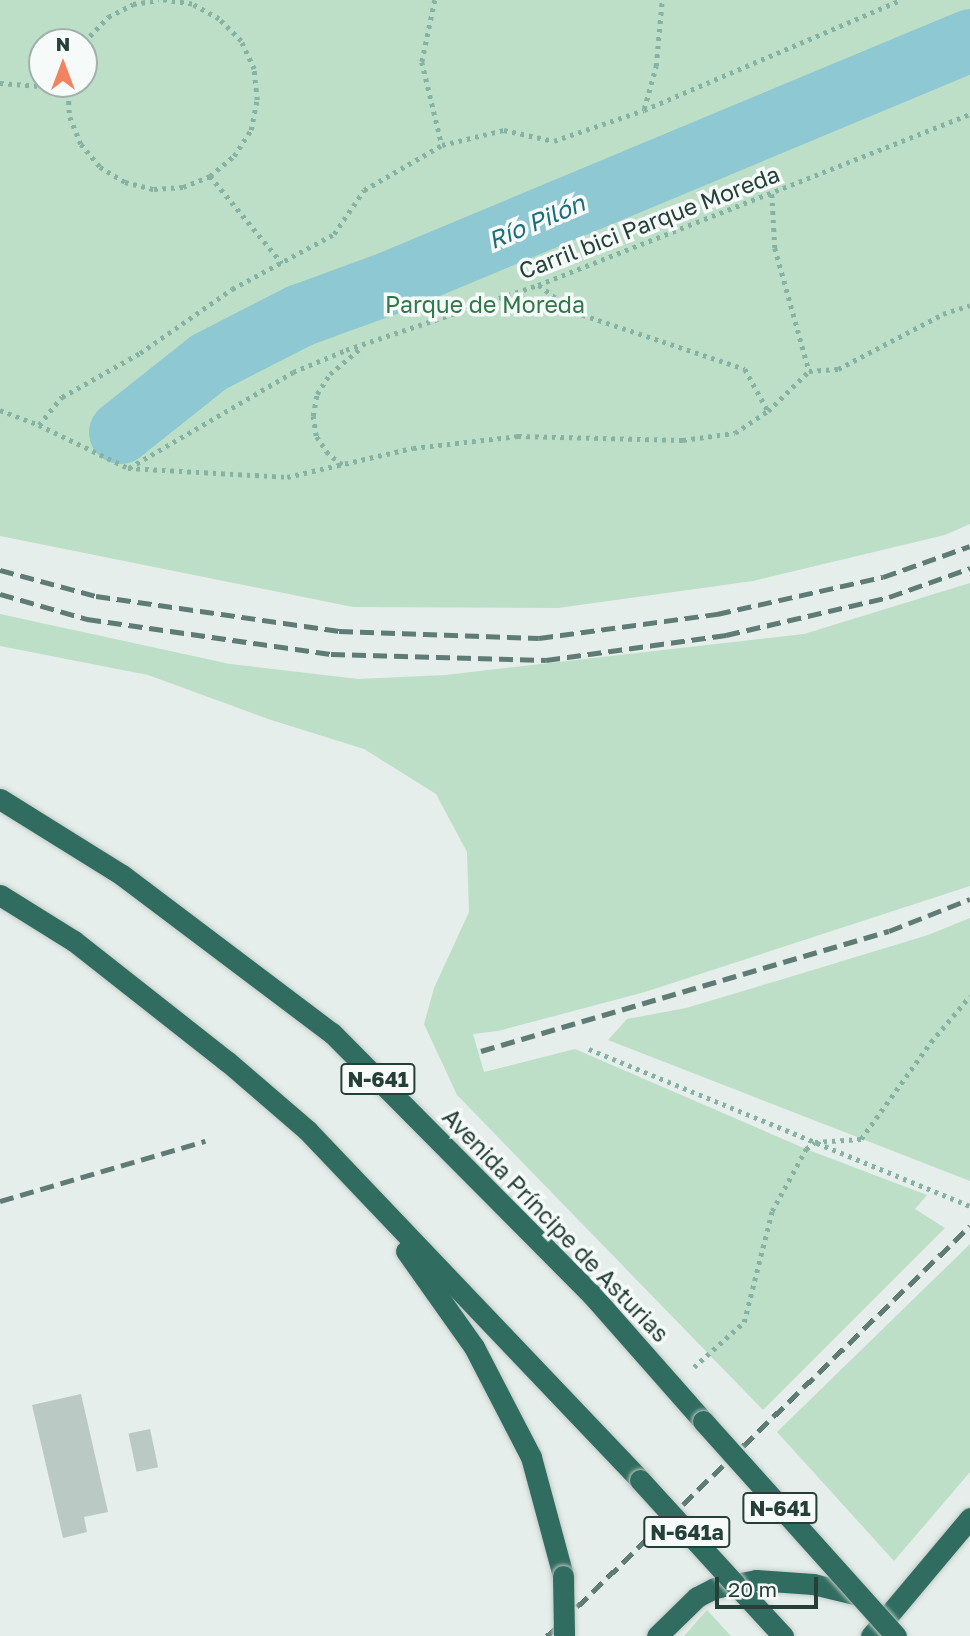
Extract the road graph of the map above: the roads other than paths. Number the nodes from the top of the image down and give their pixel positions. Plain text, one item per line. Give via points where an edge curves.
1 (0, 799) edge
2 (0, 895) edge
3 (365, 1192) junction
4 (970, 1518) edge
5 (735, 1584) junction
6 (858, 1595) junction
7 (564, 1636) edge
8 (657, 1636) edge
9 (783, 1636) edge
10 (871, 1636) edge
11 (896, 1636) edge

1 - 6 highway, Avenida Príncipe de Asturias / N-641, bridge via 122,875 332,1033 592,1295
2 - 3 highway via 74,941 228,1062 307,1130
3 - 5 highway, N-641a, bridge
3 - 7 highway, bridge via 474,1347 531,1457 563,1576
4 - 10 highway
5 - 6 highway via 755,1580 813,1584
5 - 8 highway via 697,1597
5 - 9 highway
6 - 11 highway, Avenida Príncipe de Asturias / N-641, bridge

